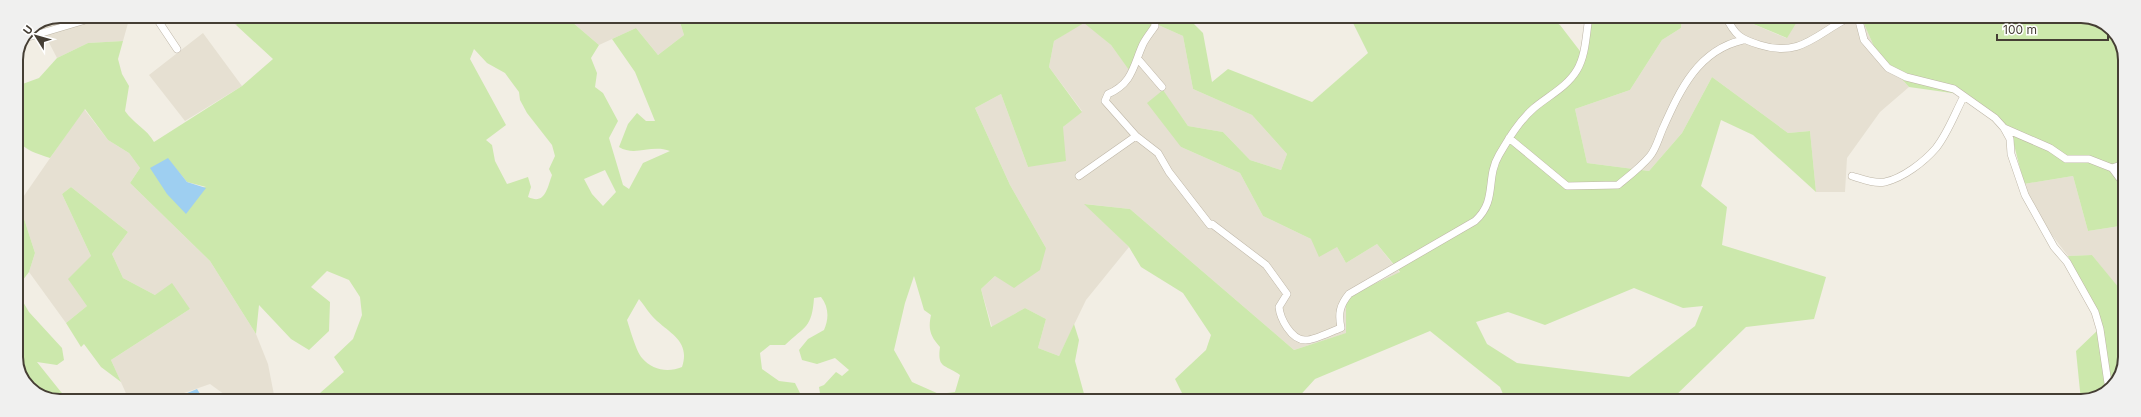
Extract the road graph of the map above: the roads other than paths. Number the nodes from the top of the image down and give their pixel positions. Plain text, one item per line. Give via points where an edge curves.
1 (75, 23) edge
2 (160, 23) edge
3 (1155, 23) edge
4 (1588, 23) edge
5 (1729, 23) edge
6 (1840, 23) edge
7 (1860, 23) edge
8 (32, 36) edge
9 (1743, 40) junction
10 (177, 49) dead end
11 (1138, 59) junction
12 (1162, 87) dead end
13 (1964, 96) junction
14 (2004, 128) junction
15 (1136, 136) junction
16 (1509, 138) junction
17 (2118, 166) edge
18 (2112, 168) junction
19 (1079, 176) dead end
20 (1852, 176) dead end
21 (2118, 176) edge
22 (2108, 382) edge

1 - 8 street
2 - 10 street
3 - 11 street
4 - 16 street via 1584,51 1577,70 1566,84 1533,109
5 - 9 street
6 - 9 street via 1794,49 1768,48
7 - 13 street via 1864,40 1888,68 1906,77 1954,89
9 - 16 street via 1711,53 1693,72 1679,92 1651,156 1618,185 1567,186
11 - 12 street
11 - 15 street via 1130,77 1119,89 1108,94 1105,101
13 - 14 street via 1995,118
13 - 20 street via 1937,147 1920,163 1884,182
14 - 18 street via 2050,148 2066,159 2089,159
14 - 22 street via 2010,139 2011,154 2025,195 2095,312
15 - 16 street via 1158,153 1169,172 1210,224 1266,265 1287,294 1279,307 1285,324 1295,337 1305,340 1341,328 1341,304 1349,294 1475,221 1485,212 1490,197 1493,166
15 - 19 street
17 - 18 street
18 - 21 street

